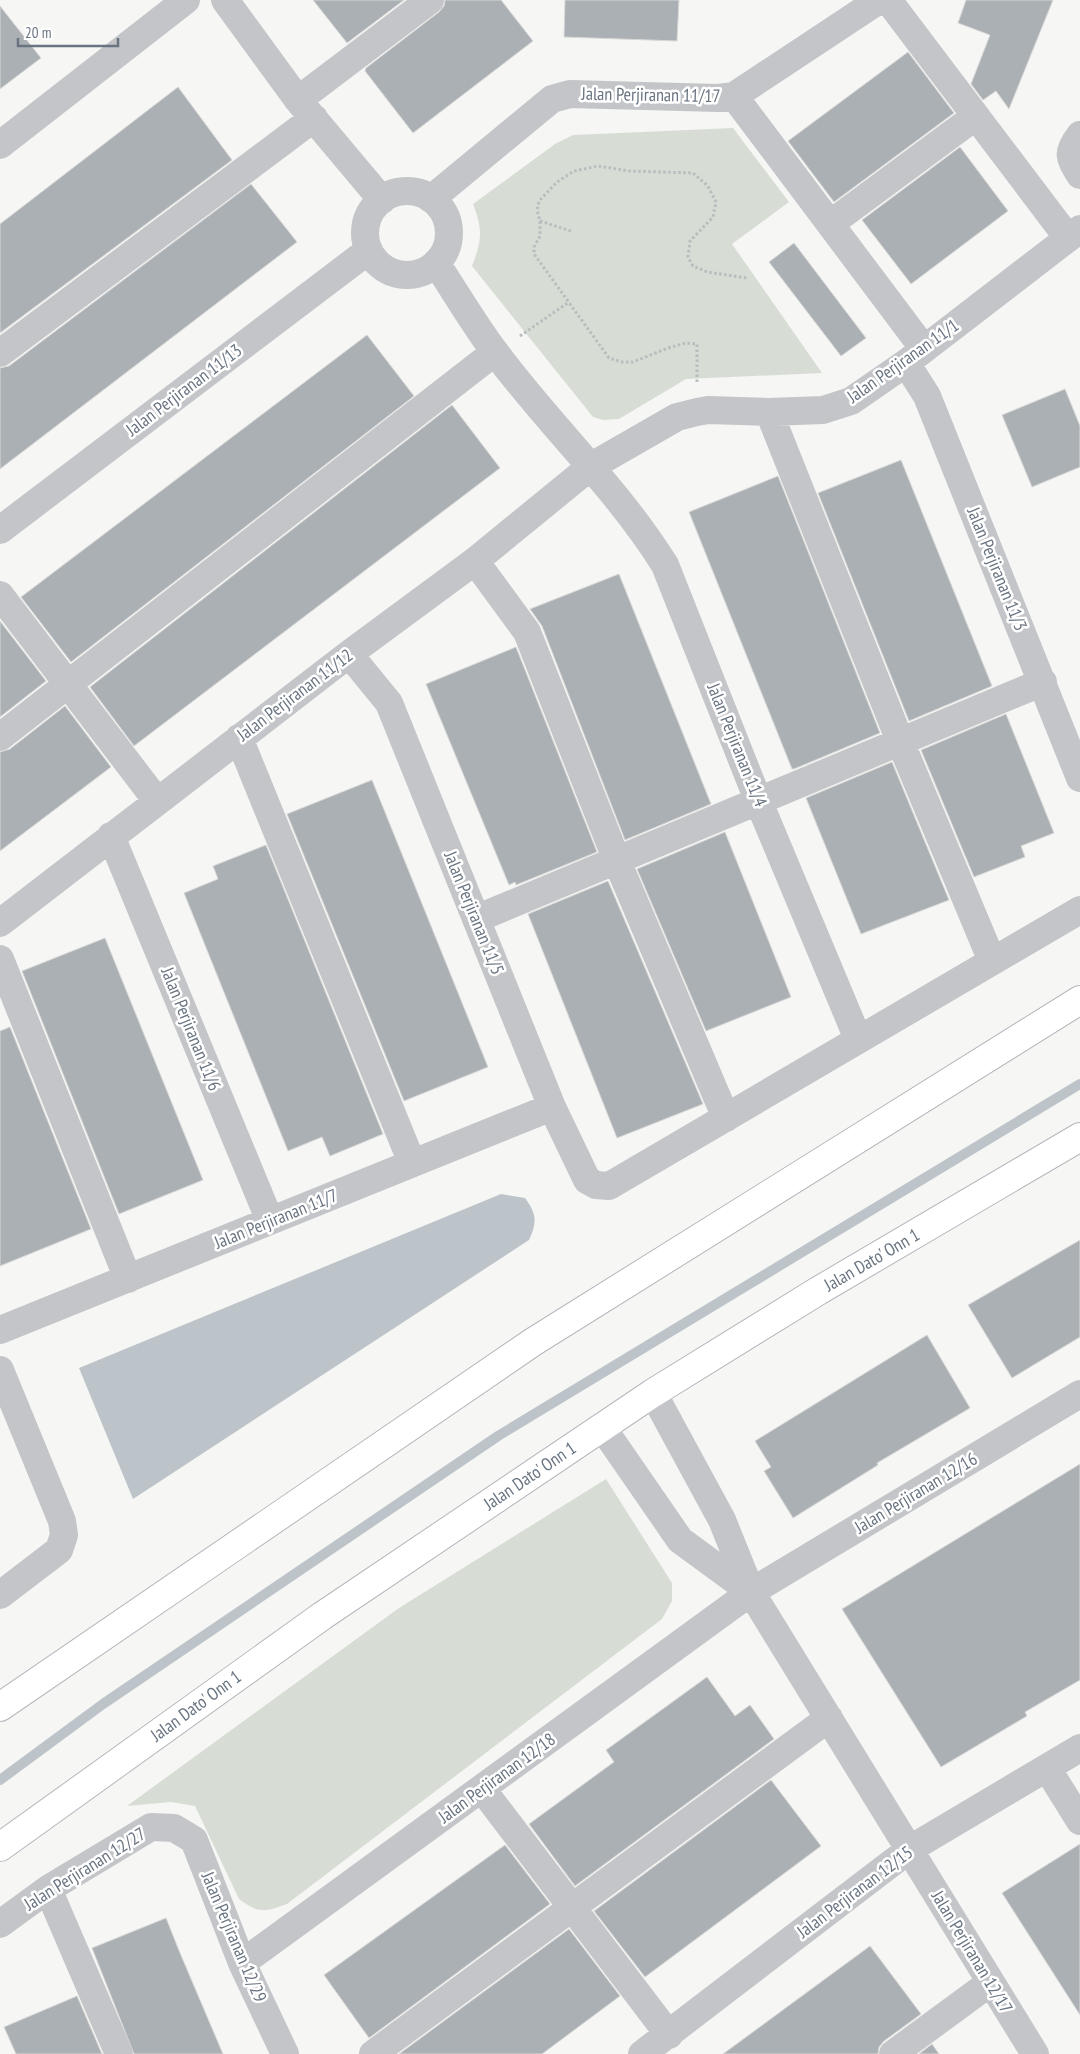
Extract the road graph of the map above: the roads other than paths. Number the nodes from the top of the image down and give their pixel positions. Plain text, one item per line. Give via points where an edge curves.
1 (186, 0) edge
2 (224, 0) edge
3 (430, 0) edge
4 (879, 0) edge
5 (888, 0) edge
6 (734, 96) junction
7 (306, 109) junction
8 (976, 116) junction
9 (1080, 135) edge
10 (0, 145) edge
11 (1080, 175) edge
12 (431, 199) junction
13 (382, 200) junction
14 (830, 224) junction
15 (1074, 233) edge
16 (369, 250) junction
17 (436, 263) junction
18 (495, 352) junction
19 (0, 353) edge
20 (915, 356) junction
21 (769, 412) junction
22 (590, 467) junction
23 (0, 530) edge
24 (475, 561) junction
25 (0, 596) edge
26 (349, 654) junction
27 (1043, 682) junction
28 (68, 684) junction
29 (0, 737) edge
30 (239, 738) junction
31 (900, 741) junction
32 (1080, 778) edge
33 (758, 800) junction
34 (157, 802) junction
35 (111, 836) junction
36 (618, 861) junction
37 (1080, 910) edge
38 (476, 919) junction
39 (0, 922) edge
40 (0, 959) edge
41 (992, 961) junction
42 (1080, 1000) edge
43 (858, 1039) junction
44 (552, 1107) junction
45 (726, 1118) junction
46 (1080, 1137) edge
47 (412, 1163) junction
48 (270, 1221) junction
49 (128, 1278) junction
50 (0, 1330) edge
51 (0, 1370) edge
52 (653, 1393) junction
53 (1080, 1394) edge
54 (6, 1405) edge
55 (602, 1427) junction
56 (751, 1592) junction
57 (0, 1595) edge
58 (0, 1707) edge
59 (829, 1718) junction
60 (1080, 1748) edge
61 (1047, 1768) junction
62 (482, 1789) junction
63 (1080, 1821) edge
64 (174, 1828) joint
65 (0, 1847) edge
66 (910, 1849) junction
67 (48, 1889) junction
68 (572, 1908) junction
69 (0, 1924) edge
70 (242, 1964) junction
71 (991, 1982) junction
72 (669, 2035) junction
73 (120, 2054) edge
74 (285, 2054) edge
75 (373, 2054) edge
76 (642, 2054) edge
77 (893, 2054) edge
78 (1035, 2054) edge

1 - 10 street
2 - 7 street
3 - 7 street
4 - 6 street, Jalan Perjiranan 11/17
5 - 8 street
6 - 12 street, Jalan Perjiranan 11/17 via 570,94 552,99
6 - 14 street, Jalan Perjiranan 11/3
7 - 13 street
7 - 19 street
8 - 14 street
8 - 15 street
9 - 11 street via 1071,147 1070,158
12 - 13 street via 406,191
12 - 17 street via 440,207 449,230 444,254
13 - 16 street via 366,223 365,237
14 - 20 street, Jalan Perjiranan 11/3
15 - 20 street, Jalan Perjiranan 11/1
16 - 17 street via 386,270 399,274 419,273
16 - 23 street, Jalan Perjiranan 11/13
17 - 18 street, Jalan Perjiranan 11/4
18 - 22 street, Jalan Perjiranan 11/4
18 - 28 street
20 - 21 street, Jalan Perjiranan 11/1 via 850,401 823,410
20 - 27 street, Jalan Perjiranan 11/3 via 927,396
21 - 22 street, Jalan Perjiranan 11/1 via 708,410 677,417
21 - 31 street
22 - 24 street, Jalan Perjiranan 11/12
22 - 33 street, Jalan Perjiranan 11/4 via 642,529 665,565
24 - 26 street, Jalan Perjiranan 11/12
24 - 36 street via 526,632
25 - 28 street
26 - 30 street, Jalan Perjiranan 11/12
26 - 38 street, Jalan Perjiranan 11/5 via 389,703
27 - 31 street
27 - 32 street, Jalan Perjiranan 11/3
28 - 29 street
28 - 34 street
30 - 34 street, Jalan Perjiranan 11/12
30 - 47 street
31 - 33 street
31 - 41 street
33 - 36 street
33 - 43 street, Jalan Perjiranan 11/4
34 - 35 street, Jalan Perjiranan 11/12
35 - 39 street, Jalan Perjiranan 11/12
35 - 48 street, Jalan Perjiranan 11/6
36 - 38 street
36 - 45 street
37 - 41 street
38 - 44 street, Jalan Perjiranan 11/5
40 - 49 street
41 - 43 street
42 - 58 main road via 533,1342
43 - 45 street
44 - 45 street, Jalan Perjiranan 11/5 via 587,1180 609,1186
44 - 47 street, Jalan Perjiranan 11/7
46 - 52 main road, Jalan Dato' Onn 1 via 818,1291
47 - 48 street, Jalan Perjiranan 11/7
48 - 49 street, Jalan Perjiranan 11/7
49 - 50 street, Jalan Perjiranan 11/7
51 - 54 street
52 - 55 main road, Jalan Dato' Onn 1
52 - 56 street via 722,1520
53 - 56 street, Jalan Perjiranan 12/16
54 - 57 street via 62,1521 64,1534 59,1550
55 - 56 street via 680,1540
55 - 65 main road, Jalan Dato' Onn 1 via 322,1616
56 - 59 street, Jalan Perjiranan 12/17
56 - 62 street, Jalan Perjiranan 12/18
59 - 66 street, Jalan Perjiranan 12/17
59 - 68 street
60 - 61 street, Jalan Perjiranan 12/15
61 - 63 street
61 - 66 street, Jalan Perjiranan 12/15
62 - 68 street
62 - 70 street, Jalan Perjiranan 12/18
64 - 67 street, Jalan Perjiranan 12/27 via 151,1827
64 - 70 street, Jalan Perjiranan 12/29 via 194,1840
66 - 71 street, Jalan Perjiranan 12/17
66 - 72 street, Jalan Perjiranan 12/15
67 - 69 street, Jalan Perjiranan 12/27
67 - 73 street
68 - 72 street
68 - 75 street
70 - 74 street, Jalan Perjiranan 12/29
71 - 77 street
71 - 78 street, Jalan Perjiranan 12/17
72 - 76 street, Jalan Perjiranan 12/15

